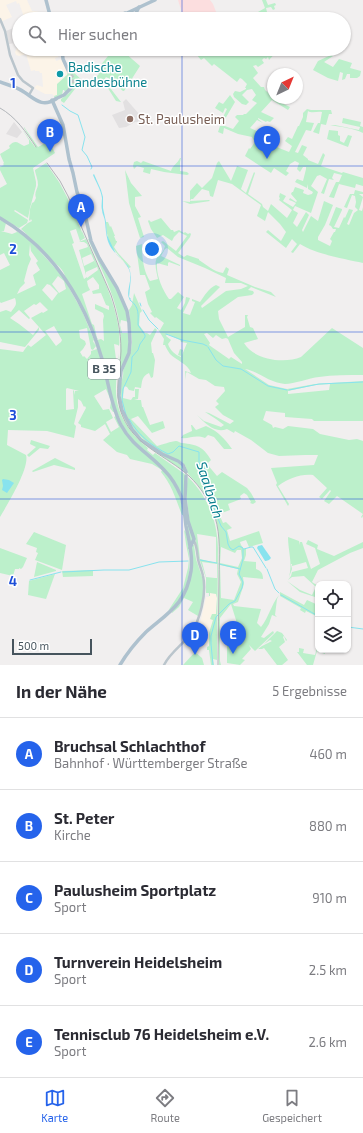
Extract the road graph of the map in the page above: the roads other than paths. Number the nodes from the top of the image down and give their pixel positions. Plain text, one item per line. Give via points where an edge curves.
1 (46, 0) edge
2 (155, 0) edge
3 (139, 7) junction
4 (132, 10) junction
5 (49, 12) edge
6 (128, 12) edge
7 (135, 12) edge
8 (137, 12) edge
9 (0, 19) edge
10 (63, 56) edge
11 (68, 70) tunnel mouth
12 (0, 82) edge
13 (72, 87) dead end
14 (31, 92) junction
15 (53, 101) junction
16 (0, 218) edge
17 (191, 543) junction
18 (120, 665) edge
19 (164, 665) edge

1 - 5 main road
2 - 3 main road
3 - 4 main road
3 - 8 main road
4 - 6 main road
4 - 7 main road
9 - 14 street via 18,75 32,88
10 - 11 main road
12 - 14 main road via 24,92
13 - 15 main road
14 - 15 main road via 35,100
15 - 17 main road via 63,125 68,159 91,241 117,288 130,323 129,353 121,371 120,381 119,396 122,410 132,429 142,440 184,467
16 - 17 main road, B 35 via 43,250 70,287 86,316 97,344 119,419 134,443 164,470 176,486
17 - 18 main road, B 35 via 191,571 182,598 168,615 140,639
17 - 19 street via 196,548 204,578 204,594 197,623

